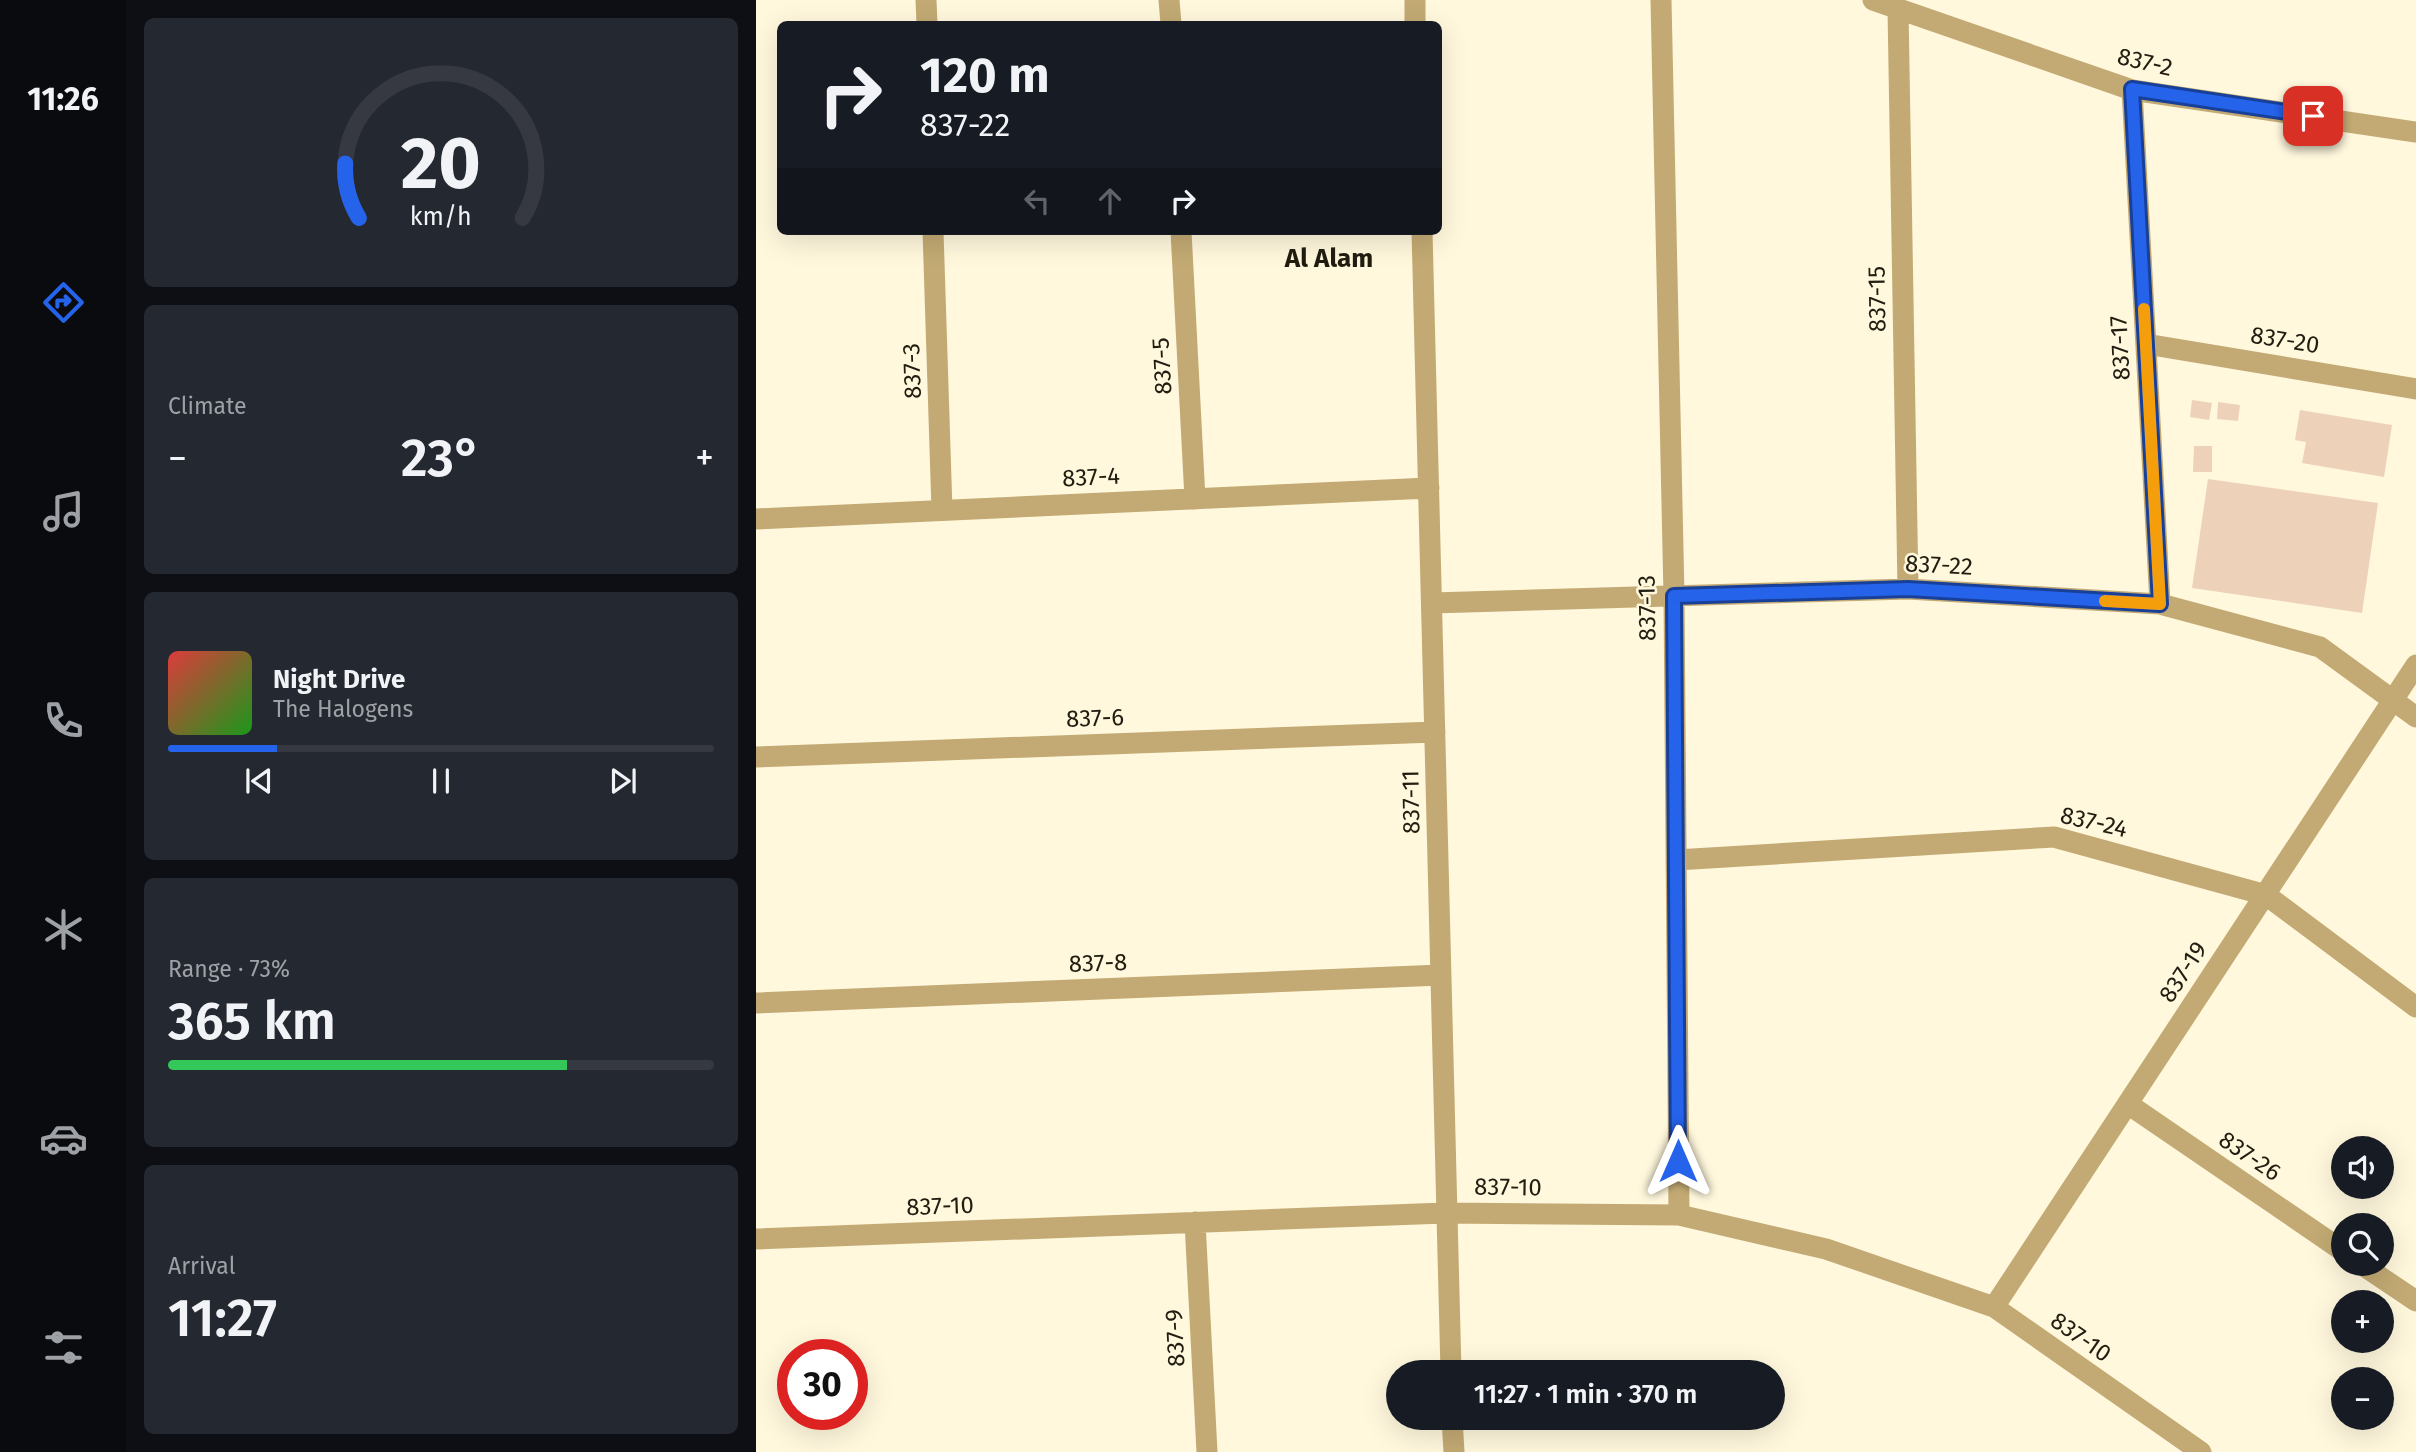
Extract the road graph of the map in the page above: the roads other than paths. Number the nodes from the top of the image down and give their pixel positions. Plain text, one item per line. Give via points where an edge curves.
1 (926, 0) edge
2 (1169, 0) edge
3 (1415, 0) edge
4 (1661, 0) edge
5 (1873, 0) edge
6 (1898, 9) junction
7 (927, 21) edge
8 (1171, 21) edge
9 (1415, 21) edge
10 (2132, 89) junction
11 (2416, 132) edge
12 (933, 235) edge
13 (1181, 235) edge
14 (1422, 235) edge
15 (2146, 344) junction
16 (2416, 389) edge
17 (1429, 488) junction
18 (1195, 499) junction
19 (942, 510) junction
20 (756, 519) edge
21 (1908, 589) junction
22 (1674, 596) junction
23 (1432, 603) junction
24 (2160, 604) junction
25 (2416, 665) edge
26 (2394, 701) junction
27 (2416, 717) edge
28 (1436, 732) junction
29 (756, 757) edge
30 (1676, 860) junction
31 (2266, 895) junction
32 (1441, 975) junction
33 (756, 1003) edge
34 (2416, 1007) edge
35 (2128, 1104) junction
36 (1445, 1213) junction
37 (1679, 1215) junction
38 (1195, 1222) junction
39 (756, 1239) edge
40 (2331, 1243) edge
41 (2379, 1276) edge
42 (2416, 1301) edge
43 (1994, 1307) junction
44 (1451, 1360) edge
45 (1453, 1430) edge
46 (1207, 1452) edge
47 (1454, 1452) edge
48 (2201, 1452) edge

1 - 7 street
2 - 8 street
3 - 9 street
4 - 22 street, 837-13
5 - 6 street, 837-2
6 - 10 street, 837-2
6 - 21 street, 837-15
10 - 11 street, 837-2
10 - 15 street, 837-17
12 - 19 street, 837-3
13 - 18 street, 837-5
14 - 17 street, 837-11
15 - 16 street, 837-20
15 - 24 street, 837-17
17 - 18 street, 837-4
17 - 23 street, 837-11
18 - 19 street, 837-4
19 - 20 street, 837-4
21 - 22 street, 837-22
21 - 24 street, 837-22
22 - 23 street, 837-22
22 - 30 street, 837-13
23 - 28 street, 837-11
24 - 26 street, 837-22 via 2320,647
25 - 26 street, 837-19
26 - 27 street, 837-22
26 - 31 street, 837-19
28 - 29 street, 837-6
28 - 32 street, 837-11
30 - 31 street, 837-24 via 2054,837
30 - 37 street, 837-13
31 - 34 street, 837-24
31 - 35 street, 837-19
32 - 33 street, 837-8
32 - 36 street, 837-11
35 - 40 street, 837-26
35 - 43 street, 837-19
36 - 37 street, 837-10
36 - 38 street, 837-10
36 - 44 street, 837-11
37 - 43 street, 837-10 via 1826,1249
38 - 39 street, 837-10
38 - 46 street, 837-9
41 - 42 street
43 - 48 street, 837-10
45 - 47 street

